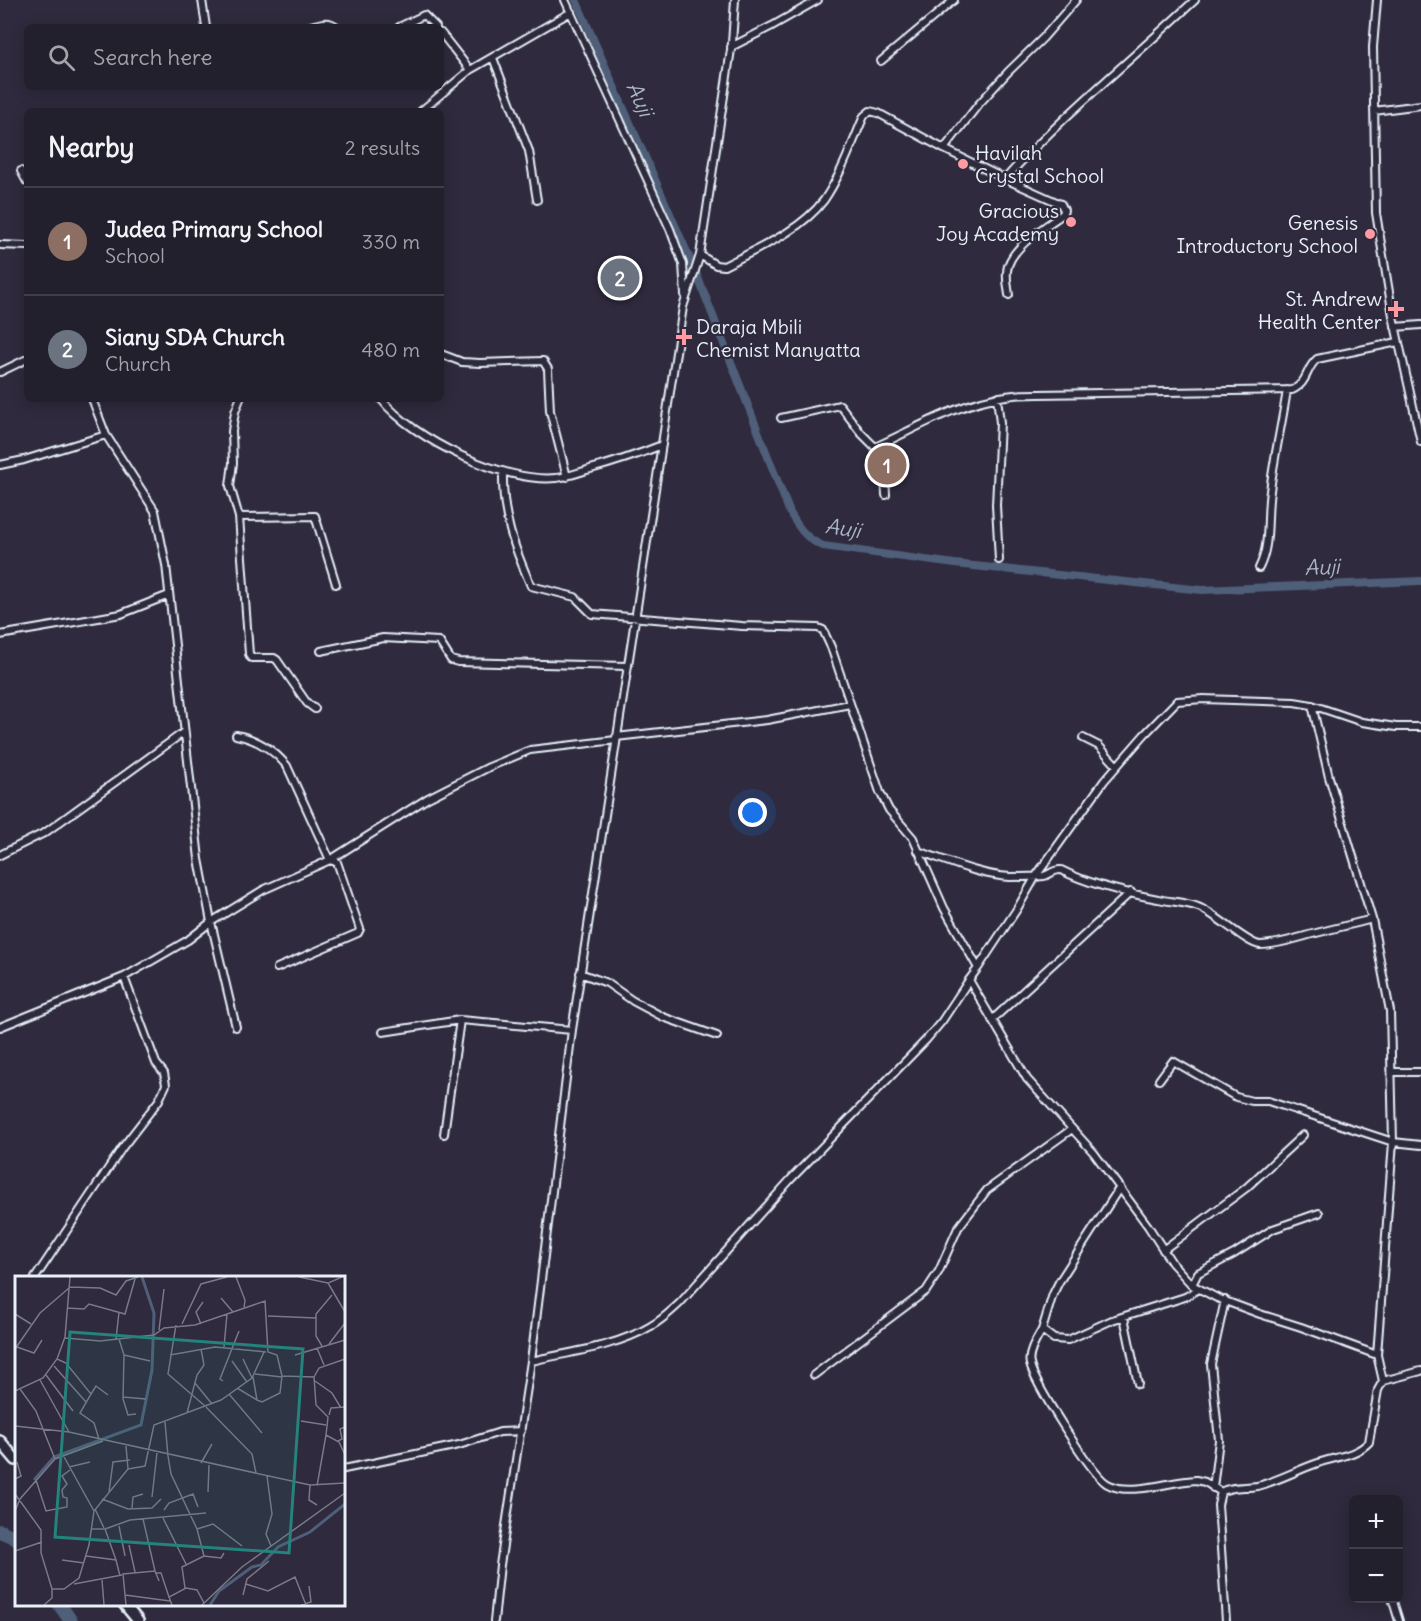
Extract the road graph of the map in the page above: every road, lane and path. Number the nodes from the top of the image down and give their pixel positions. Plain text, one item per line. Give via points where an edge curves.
1 (201, 0) edge
2 (565, 0) edge
3 (735, 0) edge
4 (818, 0) edge
5 (954, 0) edge
6 (1076, 0) edge
7 (1195, 0) edge
8 (1377, 0) edge
9 (571, 12) junction
10 (205, 24) edge
11 (318, 24) edge
12 (334, 24) edge
13 (405, 24) edge
14 (433, 24) edge
15 (444, 37) edge
16 (731, 46) junction
17 (493, 58) junction
18 (880, 61) dead end
19 (470, 70) junction
20 (1421, 105) edge
21 (425, 108) edge
22 (1374, 111) junction
23 (944, 149) junction
24 (21, 171) dead end
25 (24, 176) edge
26 (1005, 179) junction
27 (537, 200) dead end
28 (0, 244) edge
29 (24, 246) edge
30 (699, 257) junction
31 (1009, 295) dead end
32 (685, 299) junction
33 (1421, 325) edge
34 (1395, 327) junction
35 (1398, 342) junction
36 (444, 355) edge
37 (24, 360) edge
38 (0, 372) edge
39 (1287, 390) junction
40 (997, 398) junction
41 (93, 402) edge
42 (239, 402) edge
43 (384, 402) edge
44 (781, 418) dead end
45 (106, 435) junction
46 (1421, 442) edge
47 (662, 445) junction
48 (875, 447) junction
49 (0, 465) edge
50 (503, 473) junction
51 (567, 477) junction
52 (886, 495) dead end
53 (239, 517) junction
54 (999, 560) dead end
55 (1259, 568) dead end
56 (336, 584) dead end
57 (169, 595) junction
58 (635, 617) junction
59 (0, 635) edge
60 (321, 651) dead end
61 (627, 666) junction
62 (850, 704) junction
63 (1312, 705) junction
64 (315, 709) dead end
65 (1421, 727) edge
66 (184, 732) junction
67 (236, 735) dead end
68 (616, 738) junction
69 (1083, 738) dead end
70 (1117, 766) junction
71 (918, 851) junction
72 (0, 855) edge
73 (330, 860) junction
74 (1036, 876) junction
75 (1131, 892) junction
76 (1372, 919) junction
77 (211, 922) junction
78 (978, 968) junction
79 (277, 969) dead end
80 (580, 973) junction
81 (124, 977) junction
82 (969, 980) junction
83 (460, 1020) junction
84 (992, 1020) junction
85 (0, 1027) edge
86 (236, 1027) dead end
87 (572, 1030) junction
88 (383, 1032) dead end
89 (717, 1036) dead end
90 (1392, 1072) junction
91 (1421, 1072) edge
92 (1159, 1080) dead end
93 (1072, 1129) junction
94 (444, 1134) dead end
95 (1303, 1135) dead end
96 (1393, 1142) junction
97 (1421, 1145) edge
98 (1120, 1187) junction
99 (1319, 1213) dead end
100 (1163, 1250) junction
101 (37, 1276) edge
102 (1192, 1285) junction
103 (1199, 1289) junction
104 (1224, 1300) junction
105 (1124, 1317) junction
106 (1042, 1330) junction
107 (1377, 1355) junction
108 (531, 1361) junction
109 (1421, 1371) edge
110 (814, 1375) dead end
111 (1383, 1381) junction
112 (1138, 1384) dead end
113 (521, 1431) junction
114 (0, 1441) edge
115 (15, 1460) edge
116 (345, 1469) edge
117 (1213, 1488) junction
118 (1221, 1492) junction
119 (1393, 1603) edge
120 (125, 1606) edge
121 (138, 1621) edge
122 (494, 1621) edge
123 (1226, 1621) edge
124 (1399, 1621) edge

1 - 10 street
2 - 9 street
3 - 16 street
4 - 16 street
5 - 18 street
6 - 23 street via 978,105
7 - 26 street via 1070,111
8 - 22 street via 1372,48
9 - 17 street
9 - 32 street via 670,229 683,264
11 - 12 street
13 - 14 street via 424,15
15 - 19 street
16 - 30 street
17 - 19 street
17 - 27 street via 529,151
19 - 21 street
20 - 22 street
22 - 34 street via 1376,213
23 - 26 street
23 - 30 street via 870,111 864,116 824,200 809,215 773,240 723,266
24 - 25 street
26 - 31 street via 1061,204 1065,210 1027,241 1009,263
28 - 29 street
30 - 32 street
32 - 47 street
33 - 34 street
34 - 35 street
35 - 39 street via 1317,359 1302,384
35 - 46 street
36 - 51 street via 462,362 543,361 548,369 550,411
37 - 38 street
39 - 40 street
39 - 55 street via 1269,494 1267,545
40 - 48 street via 948,413
40 - 54 street
41 - 45 street
42 - 53 street via 232,431 230,486
43 - 50 street via 433,442
44 - 48 street via 840,405
45 - 49 street
45 - 57 street via 155,511
47 - 51 street
47 - 58 street
48 - 52 street via 885,476
50 - 51 street
50 - 58 street via 502,497 513,544 531,586 575,597 592,614
53 - 56 street via 315,516
53 - 64 street via 249,654 252,658 277,660
57 - 59 street via 121,614
57 - 66 street
58 - 61 street
58 - 62 street via 823,630
60 - 61 street via 383,638 405,639 439,641 451,660 458,662
61 - 68 street
62 - 68 street via 767,720
62 - 71 street via 880,792
63 - 65 street via 1362,722
63 - 70 street via 1177,701
63 - 76 street via 1329,777
66 - 72 street via 46,832
66 - 77 street via 199,859
67 - 73 street via 255,740 287,766
68 - 73 street via 530,750 511,757 428,798
68 - 80 street
69 - 70 street via 1100,746
70 - 74 street
71 - 74 street via 990,874
71 - 78 street
73 - 77 street via 263,890
73 - 79 street via 337,862 341,871 360,929
74 - 75 street via 1056,869
74 - 78 street
75 - 76 street via 1200,908 1259,945
75 - 84 street
76 - 90 street via 1390,1011
77 - 81 street
77 - 86 street
78 - 82 street
80 - 87 street
80 - 89 street via 607,983 663,1017
81 - 85 street
81 - 101 street via 166,1085
82 - 84 street
82 - 108 street via 931,1034 680,1303 650,1327 626,1337
83 - 87 street
83 - 88 street
83 - 94 street
84 - 93 street via 1027,1079
87 - 108 street
90 - 91 street
90 - 96 street
92 - 96 street via 1173,1061 1236,1097 1268,1101
93 - 98 street
93 - 110 street via 987,1190 958,1228 926,1291
95 - 100 street via 1246,1188
96 - 97 street
96 - 107 street
98 - 100 street
98 - 106 street via 1059,1282
99 - 102 street via 1273,1229 1198,1273
100 - 102 street
102 - 103 street
103 - 104 street
103 - 105 street
104 - 107 street
104 - 117 street via 1211,1364 1219,1440
105 - 106 street via 1063,1341
105 - 112 street
106 - 117 street via 1030,1355 1037,1382 1105,1482 1130,1489 1196,1480
107 - 111 street
108 - 113 street
109 - 111 street
111 - 118 street via 1365,1446 1274,1482
113 - 116 street via 500,1432 459,1445
113 - 122 street
114 - 115 main road
117 - 118 street
118 - 123 street via 1218,1505
119 - 124 street
120 - 121 main road

